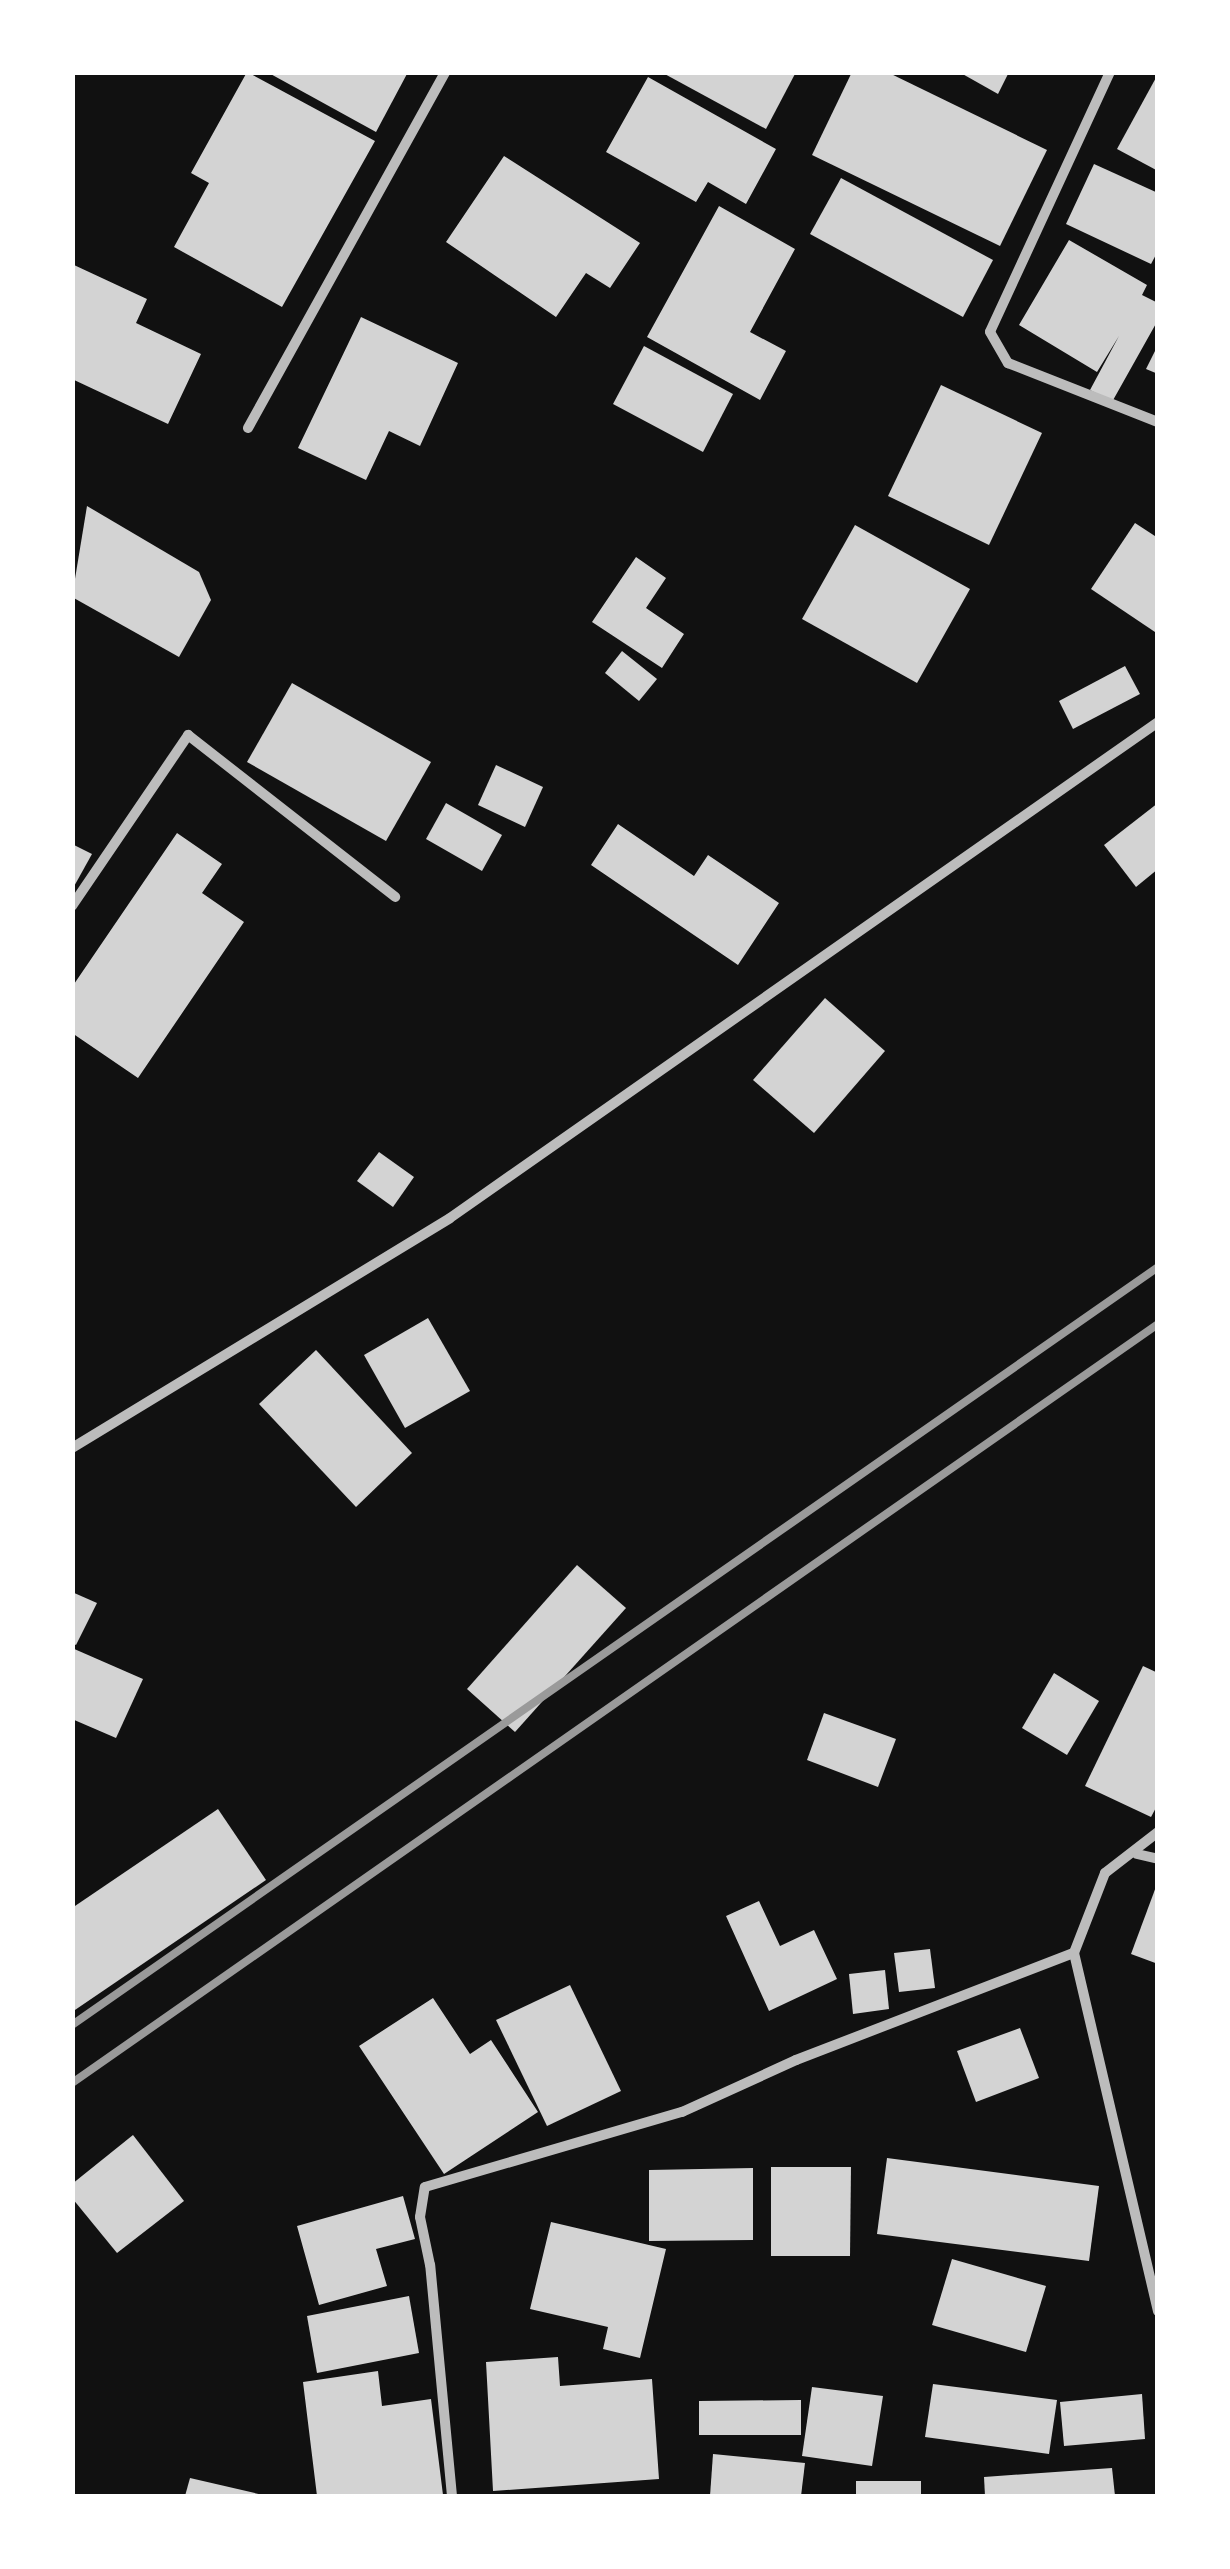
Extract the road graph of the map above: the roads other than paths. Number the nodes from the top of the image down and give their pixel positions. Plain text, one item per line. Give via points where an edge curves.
1 (445, 72) edge
2 (1110, 72) edge
3 (1158, 422) edge
4 (248, 428) dead end
5 (1158, 722) edge
6 (395, 897) dead end
7 (72, 906) edge
8 (72, 1448) edge
9 (1158, 1832) edge
10 (1137, 1854) junction
11 (1158, 1860) edge
12 (1074, 1953) junction
13 (1158, 2311) edge
14 (452, 2496) edge

1 - 4 street
2 - 3 street via 990,332 1008,362
5 - 8 street via 450,1218
6 - 7 street via 188,734
9 - 10 street
10 - 11 street
10 - 12 street via 1104,1873
12 - 13 street
12 - 14 street via 796,2060 682,2112 425,2187 420,2217

